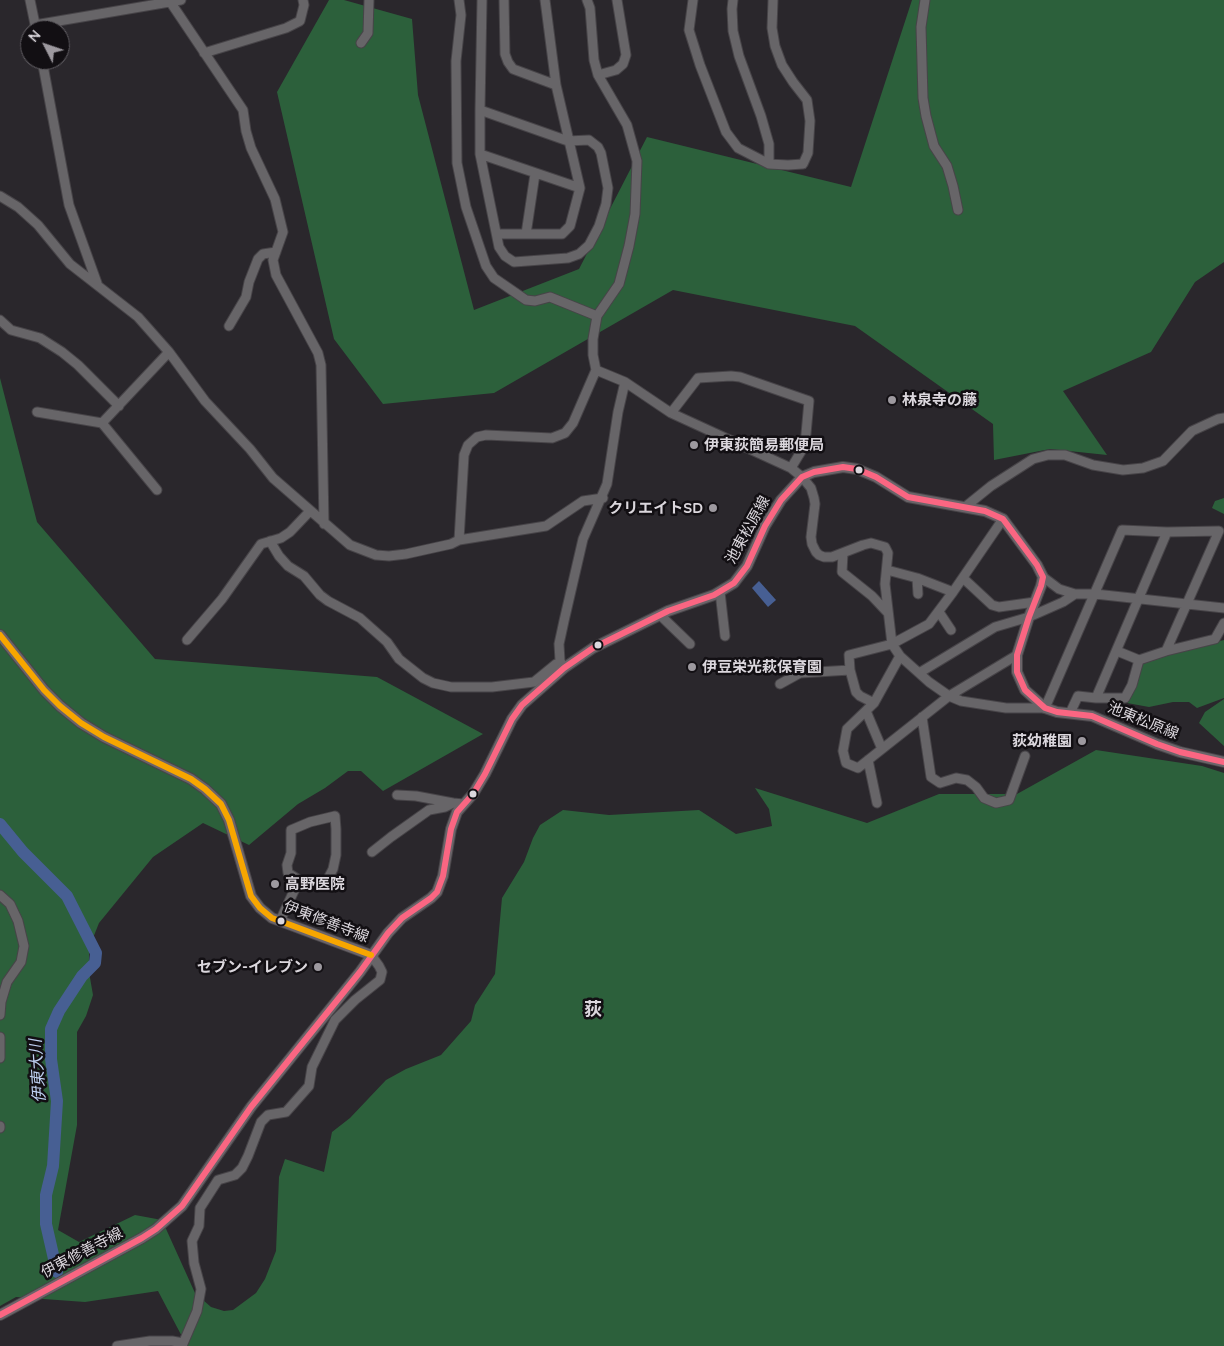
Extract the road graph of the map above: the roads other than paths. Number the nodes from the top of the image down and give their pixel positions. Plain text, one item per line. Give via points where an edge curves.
1 (30, 0) edge
2 (182, 0) edge
3 (303, 0) edge
4 (369, 0) edge
5 (459, 0) edge
6 (482, 0) edge
7 (504, 0) edge
8 (545, 0) edge
9 (587, 0) edge
10 (618, 0) edge
11 (693, 0) edge
12 (733, 0) edge
13 (773, 0) edge
14 (925, 0) edge
15 (170, 1) edge
16 (34, 20) edge
17 (70, 21) edge
18 (361, 43) dead end
19 (204, 53) junction
20 (44, 70) edge
21 (598, 75) junction
22 (556, 85) junction
23 (480, 110) junction
24 (568, 142) junction
25 (480, 154) junction
26 (769, 164) junction
27 (535, 174) junction
28 (580, 188) junction
29 (0, 196) edge
30 (958, 210) dead end
31 (497, 234) junction
32 (526, 234) junction
33 (276, 252) junction
34 (98, 284) junction
35 (598, 316) junction
36 (0, 320) edge
37 (229, 326) dead end
38 (170, 352) junction
39 (596, 370) junction
40 (625, 382) junction
41 (119, 406) junction
42 (37, 412) dead end
43 (671, 413) junction
44 (1224, 418) edge
45 (102, 423) junction
46 (791, 468) junction
47 (802, 477) junction
48 (157, 490) dead end
49 (602, 498) junction
50 (966, 507) junction
51 (310, 511) junction
52 (1003, 519) junction
53 (324, 524) junction
54 (1221, 531) edge
55 (1167, 532) junction
56 (459, 540) junction
57 (270, 541) junction
58 (844, 553) junction
59 (887, 570) junction
60 (1043, 577) junction
61 (917, 578) junction
62 (963, 578) junction
63 (720, 592) junction
64 (954, 592) junction
65 (918, 594) dead end
66 (1075, 594) junction
67 (1095, 594) junction
68 (1139, 599) junction
69 (1035, 602) junction
70 (1185, 605) junction
71 (1224, 608) edge
72 (939, 612) junction
73 (888, 613) junction
74 (660, 615) junction
75 (1029, 616) junction
76 (1224, 623) edge
77 (951, 630) dead end
78 (0, 635) edge
79 (725, 636) dead end
80 (187, 640) dead end
81 (690, 644) dead end
82 (892, 644) junction
83 (1117, 651) junction
84 (1166, 651) junction
85 (1017, 654) junction
86 (900, 656) junction
87 (1139, 660) junction
88 (564, 668) junction
89 (850, 670) junction
90 (919, 673) junction
91 (780, 684) dead end
92 (949, 696) junction
93 (1096, 698) junction
94 (874, 703) junction
95 (1046, 708) junction
96 (866, 711) junction
97 (1070, 714) junction
98 (922, 717) junction
99 (882, 749) junction
100 (1025, 756) dead end
101 (868, 760) junction
102 (1224, 762) edge
103 (397, 795) dead end
104 (459, 803) junction
105 (877, 803) dead end
106 (372, 852) dead end
107 (299, 880) junction
108 (0, 895) edge
109 (280, 921) junction
110 (371, 955) junction
111 (0, 1015) edge
112 (0, 1037) edge
113 (0, 1058) edge
114 (1, 1315) edge
115 (160, 1343) edge
116 (183, 1344) edge
117 (117, 1346) edge

1 - 16 street
2 - 15 street
3 - 19 street via 300,21
4 - 18 street via 368,33
5 - 35 street via 456,163 466,207 486,266 494,278 526,300 550,297
6 - 23 street
7 - 22 street via 508,62 513,69
8 - 22 street
9 - 21 street
10 - 21 street via 626,55 616,70
11 - 26 street via 689,30 726,132 738,148
12 - 26 street via 733,31 769,144
13 - 26 street via 775,46 782,65 807,100 810,121 808,153 803,164
14 - 30 street via 920,27 924,107 934,146 947,166
15 - 17 street
15 - 19 street
19 - 33 street via 243,110 250,148 275,199 280,217 283,232
20 - 34 street via 69,205
21 - 35 street via 627,125 638,161 638,180 635,214 619,284
22 - 24 street
23 - 24 street
23 - 25 street
24 - 28 street
24 - 31 street via 589,140 598,147 608,188 599,226 589,245 568,258 514,262 499,247
25 - 27 street
25 - 31 street
27 - 28 street
27 - 32 street
28 - 32 street via 570,226 562,234
29 - 34 street via 18,207 70,264
31 - 32 street
33 - 37 street via 263,254 258,259 246,297
33 - 53 street via 273,260 276,275 322,365
34 - 38 street via 138,317
35 - 39 street via 593,338
36 - 41 street via 11,330 40,338 62,352
38 - 41 street
38 - 51 street via 205,401 273,478
39 - 40 street
39 - 56 street via 565,433 552,438 486,435 477,437 468,445 464,455
40 - 43 street
40 - 49 street
41 - 45 street
42 - 45 street
43 - 46 street
43 - 46 street via 698,378 740,377 808,401 805,445
44 - 50 street via 1192,431 1163,461 1142,468 1123,470 1093,465 1065,455 1033,459 991,486
45 - 48 street
46 - 47 street
47 - 50 main road via 825,469 857,468 908,497
47 - 58 street via 814,498 811,537 816,552 824,557
47 - 63 main road, 池東松原線 via 777,506 747,566 734,584
49 - 56 street via 583,502 546,526
49 - 88 street via 583,539 564,621 559,644
50 - 52 main road
51 - 53 street
51 - 57 street via 290,532
52 - 60 main road
52 - 62 street
53 - 56 street via 350,545 376,555 406,554 443,547
54 - 55 street
54 - 70 street
55 - 67 street via 1122,530
55 - 68 street
57 - 80 street via 261,544 222,599
57 - 88 street via 288,566 304,576 328,601 360,618 387,642 399,659 433,682 451,687 492,687 534,682 556,664
58 - 59 street via 863,544 878,544 888,553
58 - 73 street via 842,572
59 - 61 street
59 - 73 street
60 - 66 street via 1059,589
60 - 69 main road, 池東松原線
61 - 64 street
61 - 65 street
62 - 64 street
62 - 69 street via 992,605
63 - 74 main road, 池東松原線
63 - 79 street
64 - 72 street
66 - 67 street
66 - 75 street
67 - 68 street
67 - 95 street
68 - 70 street
68 - 83 street
69 - 75 main road, 池東松原線
70 - 71 street
70 - 84 street
72 - 77 street
72 - 82 street via 929,624
73 - 82 street
74 - 81 street
74 - 88 main road, 池東松原線 via 593,648
75 - 85 main road, 池東松原線
75 - 90 street via 995,627
76 - 84 street via 1215,639
78 - 109 main road, 伊東修善寺線 via 44,690 81,723 191,780 221,804 229,820 251,896 260,908
82 - 86 street
82 - 89 street via 849,655
83 - 87 street
83 - 93 street
84 - 87 street
85 - 92 street
85 - 95 main road, 池東松原線 via 1017,672 1025,690
86 - 90 street
86 - 94 street
87 - 93 street via 1125,698
88 - 104 main road, 池東松原線 via 522,705 486,774 473,794
89 - 91 street via 800,673
89 - 94 street via 856,692
90 - 92 street
92 - 95 street via 960,701 1006,708
92 - 98 street
93 - 97 street via 1078,696
94 - 96 street
95 - 97 main road, 池東松原線
96 - 99 street
96 - 101 street via 847,730 844,751 846,763 858,768
97 - 102 main road, 池東松原線 via 1092,716 1156,744
98 - 99 street
98 - 100 street via 931,777 940,783 956,778 967,780 984,798 996,803 1009,800
99 - 101 street
101 - 105 street
103 - 104 street
104 - 106 street via 429,810
104 - 110 main road, 池東松原線 via 437,892 402,918
107 - 107 street via 288,873 291,830 335,816 336,855 324,886
107 - 109 street
108 - 111 street via 10,904 18,921 24,946 21,962 7,982
109 - 110 main road, 伊東修善寺線
110 - 114 main road, 伊東修善寺線 via 251,1107 182,1206 156,1229
110 - 116 street via 382,972 380,980 335,1020 312,1067 309,1086 286,1112 268,1115 261,1122 242,1168 236,1175 218,1180 200,1208 199,1226 192,1241 201,1290 197,1311
112 - 113 street
115 - 116 street
115 - 117 street

